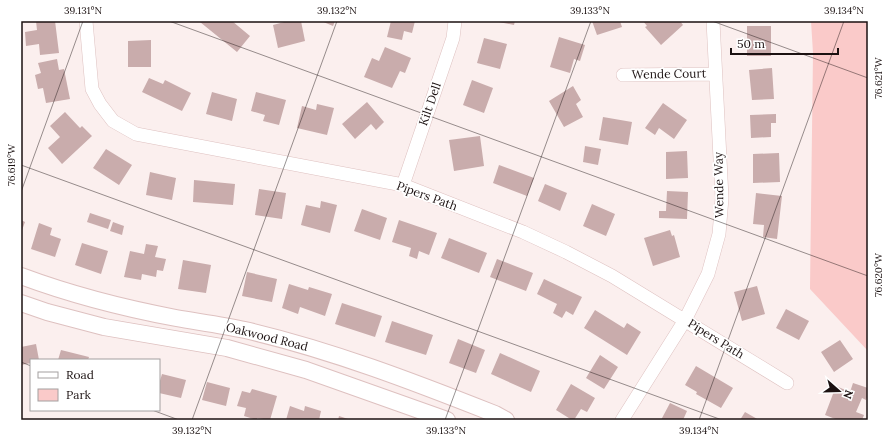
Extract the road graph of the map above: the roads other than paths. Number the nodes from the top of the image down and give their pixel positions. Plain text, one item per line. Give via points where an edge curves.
1 (86, 21) edge
2 (455, 21) edge
3 (713, 21) edge
4 (715, 74) junction
5 (623, 75) dead end
6 (403, 185) junction
7 (21, 276) edge
8 (21, 303) edge
9 (685, 320) junction
10 (787, 383) dead end
11 (447, 420) edge
12 (506, 420) edge
13 (622, 420) edge

1 - 6 street, Pipers Path via 92,89 113,121 136,134
2 - 6 street, Kilt Dell via 452,38
3 - 4 street, Wende Way
4 - 5 street, Wende Court
4 - 9 street, Wende Way via 722,198 719,234 708,274
6 - 9 street, Pipers Path via 566,252
7 - 12 street, Oakwood Road via 55,289 109,304 245,330 315,349 414,382
8 - 11 street, Oakwood Road via 104,327 227,348 306,370
9 - 10 street, Pipers Path
9 - 13 street, Wende Way

